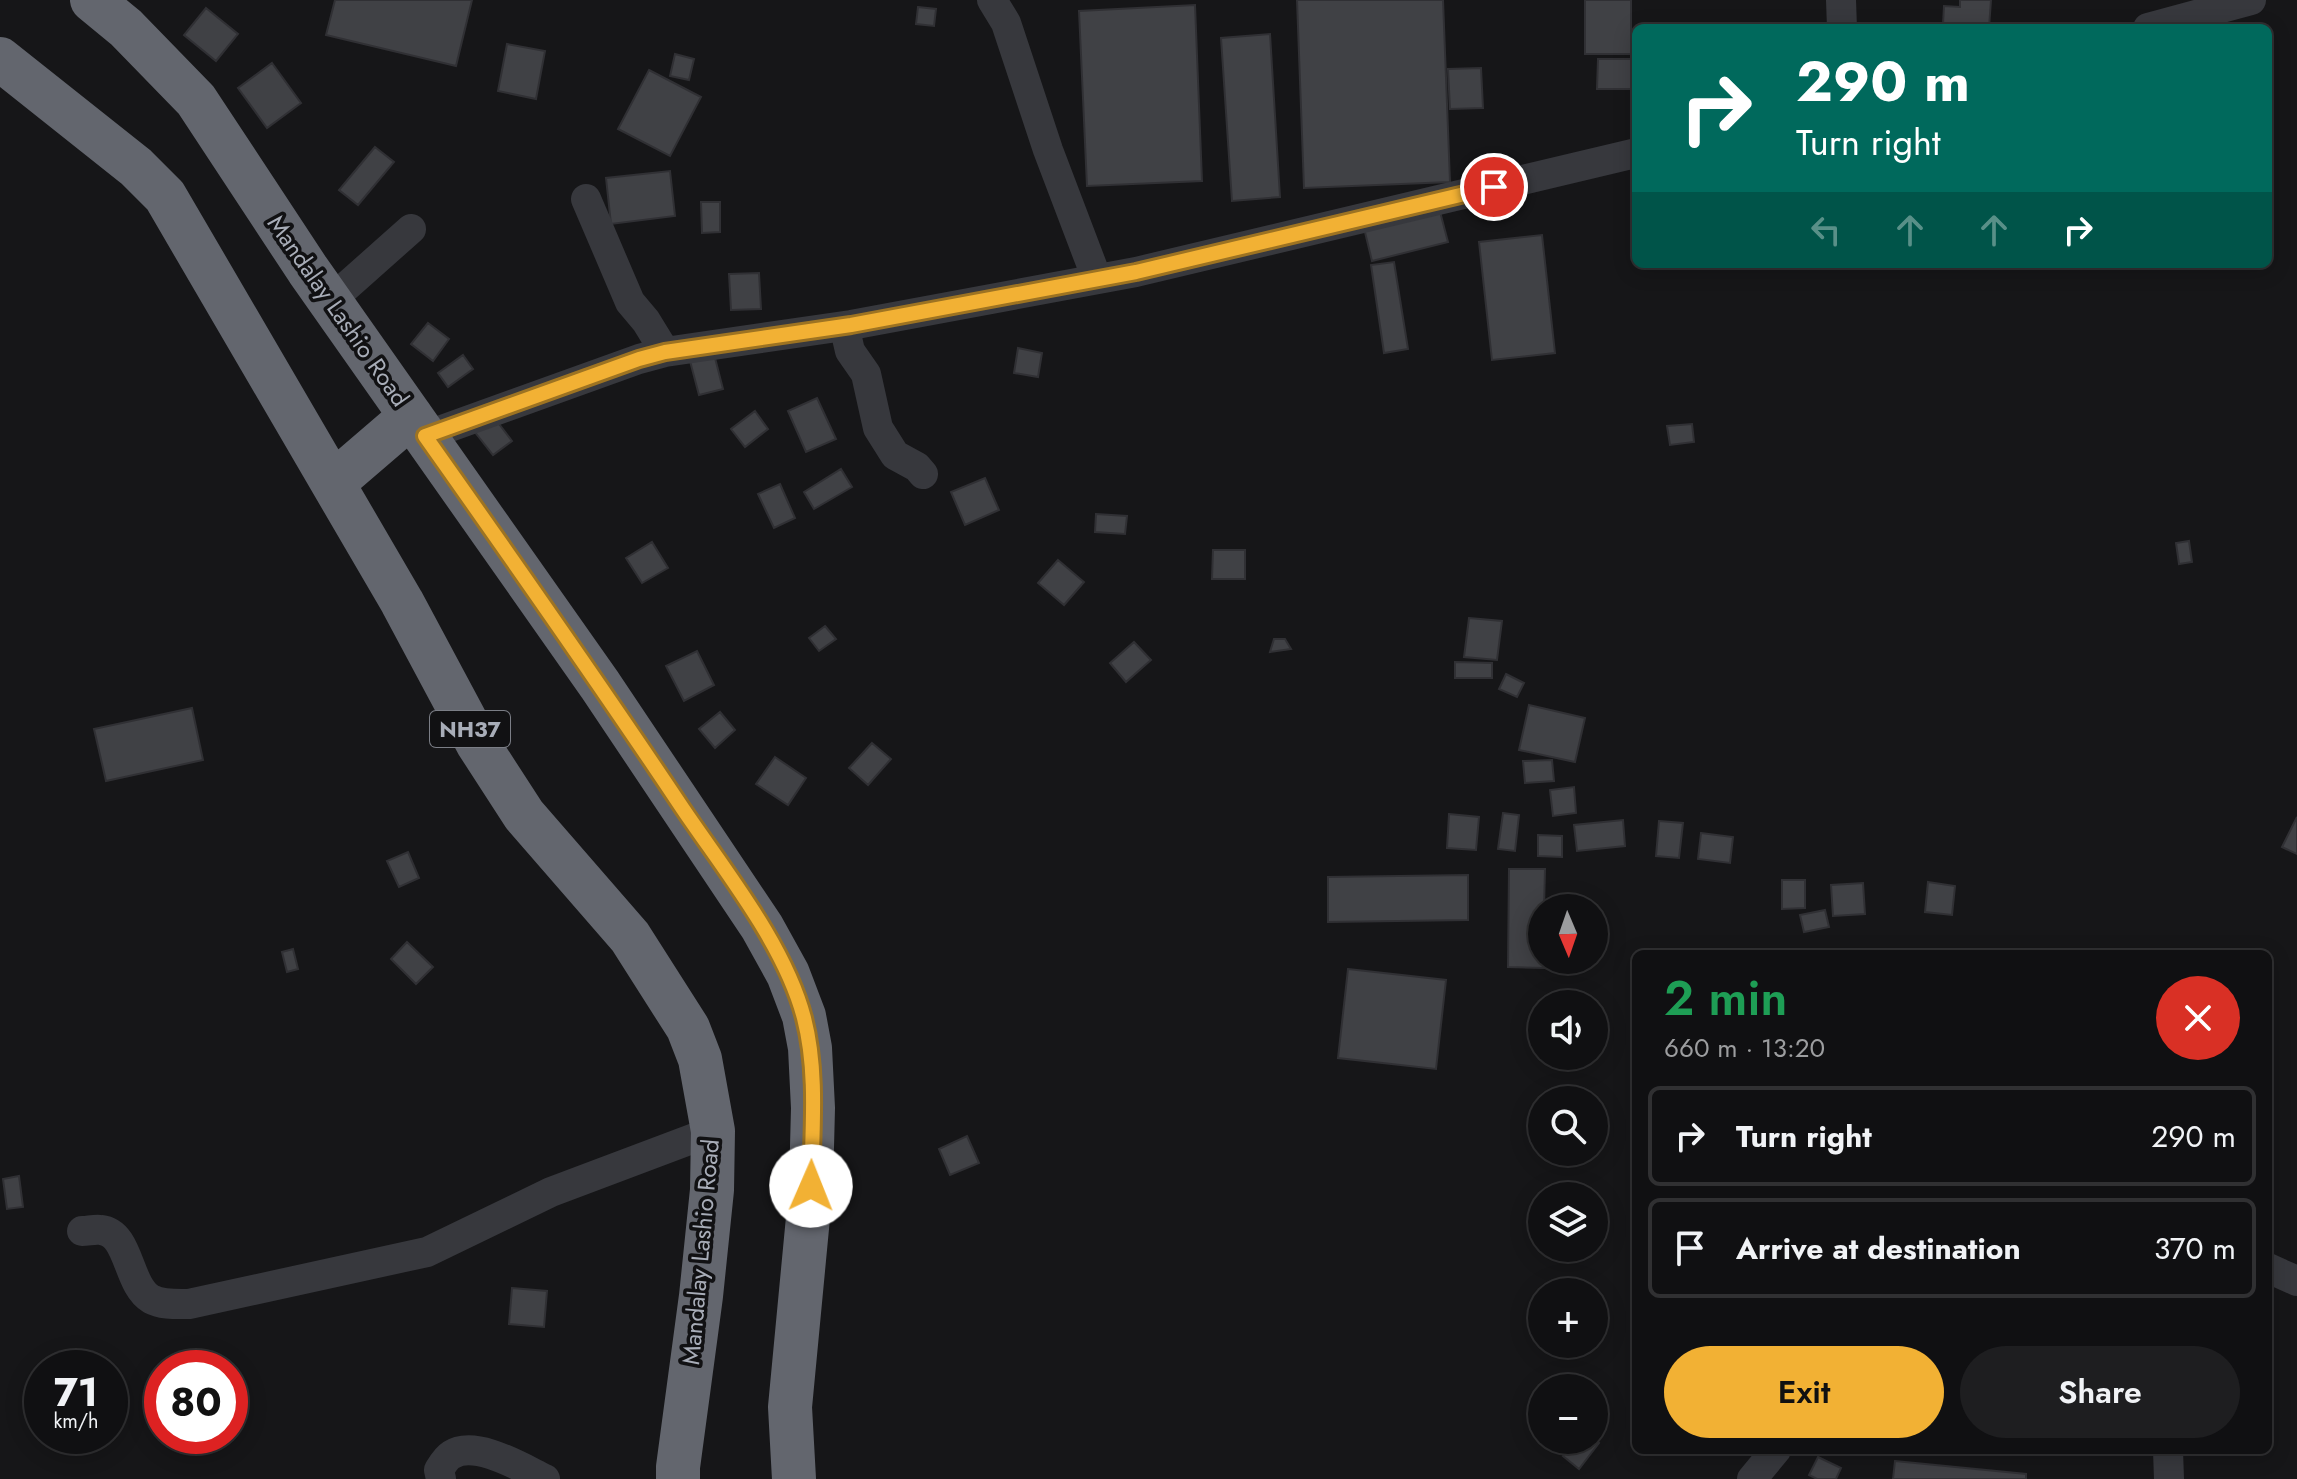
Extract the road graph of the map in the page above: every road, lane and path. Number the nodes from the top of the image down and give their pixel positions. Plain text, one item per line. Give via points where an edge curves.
1 (92, 0) edge
2 (992, 0) edge
3 (1841, 0) edge
4 (2231, 3) edge
5 (1842, 24) edge
6 (2161, 24) edge
7 (2, 66) edge
8 (1632, 154) edge
9 (586, 199) dead end
10 (411, 229) dead end
11 (1097, 279) junction
12 (330, 301) junction
13 (851, 325) junction
14 (665, 352) junction
15 (418, 426) junction
16 (923, 474) dead end
17 (333, 483) junction
18 (713, 1131) junction
19 (82, 1231) dead end
20 (2272, 1270) edge
21 (2297, 1281) edge
22 (2168, 1454) edge
23 (441, 1479) edge
24 (545, 1479) edge
25 (678, 1479) edge
26 (794, 1479) edge
27 (2169, 1479) edge

1 - 12 highway, Mandalay Lashio Road via 196,100
2 - 11 street via 1006,23
3 - 5 street
4 - 6 street
7 - 17 highway, Mandalay Lashio Road / NH37 via 136,167 165,196
8 - 11 street
9 - 14 street via 630,302
10 - 12 street
11 - 13 street
12 - 15 highway, Mandalay Lashio Road
13 - 14 street
13 - 16 street via 850,351 866,374 878,428 895,455
14 - 15 street
15 - 17 highway
15 - 26 highway, Mandalay Lashio Road via 762,927 804,1016 810,1048 811,1186 790,1407
17 - 18 highway, Mandalay Lashio Road / NH37 via 503,784 630,937 688,1028 700,1059
18 - 19 street via 551,1192 427,1252 189,1304 152,1300 134,1276 120,1241 102,1230
18 - 25 highway, Mandalay Lashio Road / NH37 via 712,1190
20 - 21 street
22 - 27 street
23 - 24 street via 439,1470 450,1455 466,1450 491,1454

